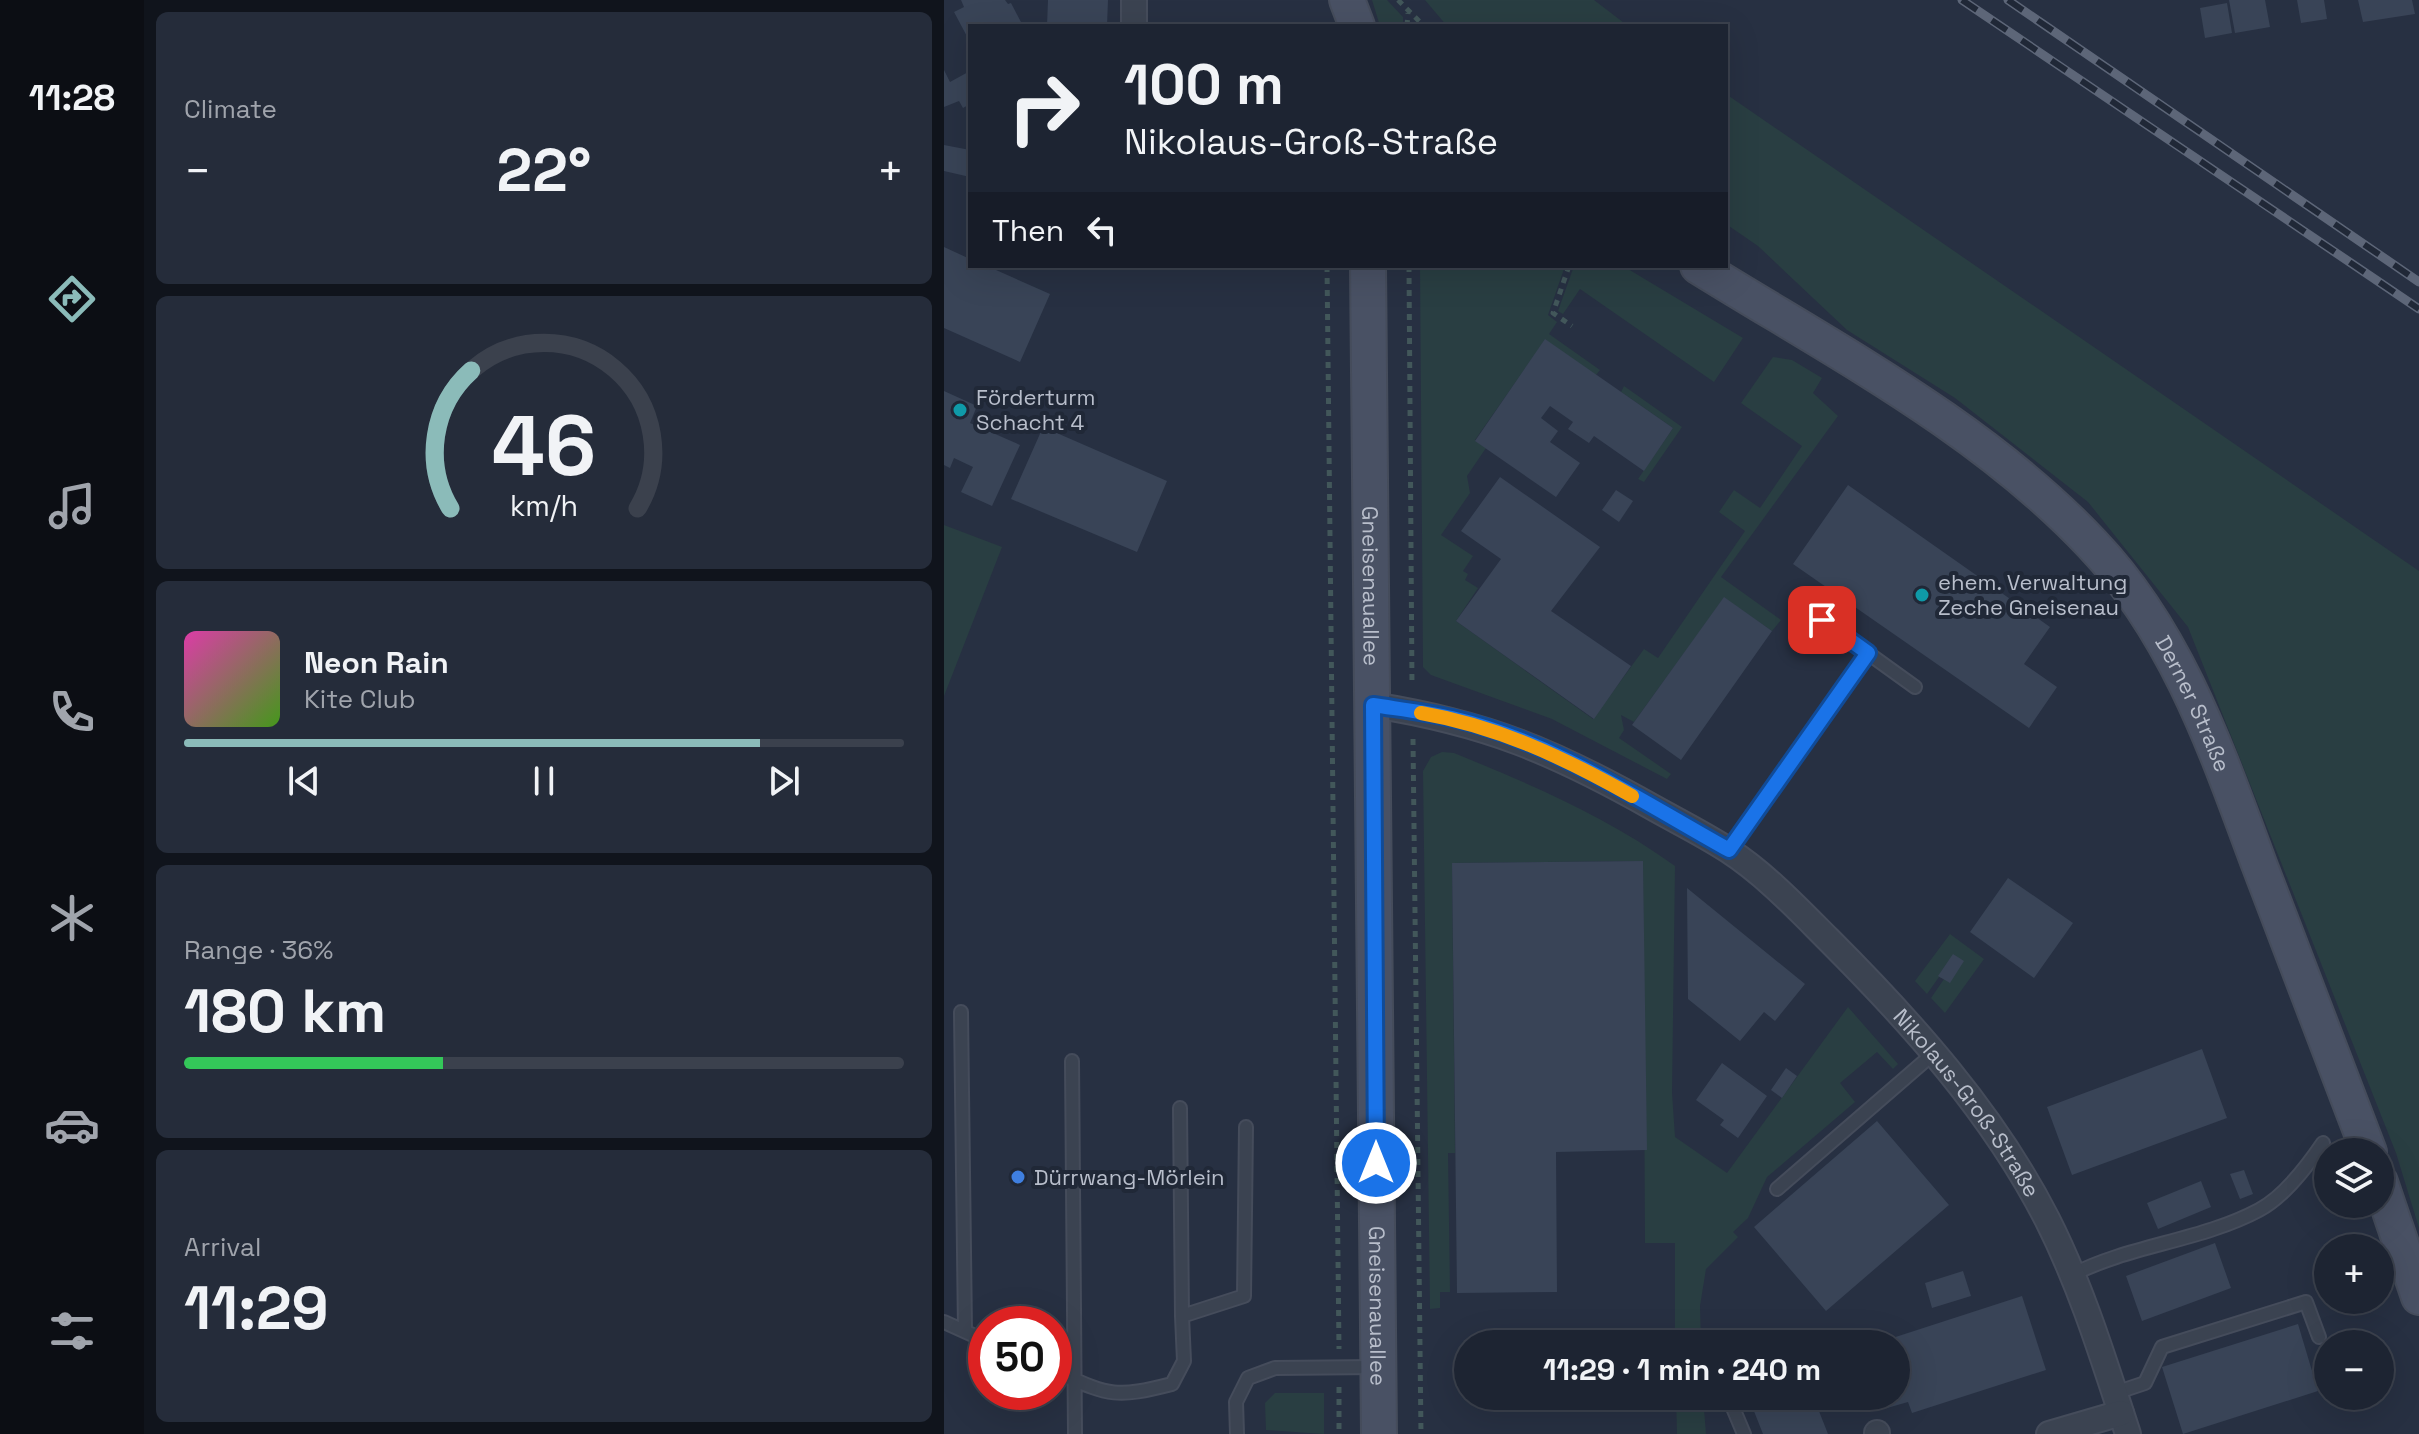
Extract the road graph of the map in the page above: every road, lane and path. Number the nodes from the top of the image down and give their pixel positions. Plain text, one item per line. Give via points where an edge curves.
1 (1134, 0) edge
2 (1347, 0) edge
3 (1398, 0) edge
4 (1408, 13) junction
5 (1134, 24) edge
6 (1356, 24) edge
7 (1407, 24) edge
8 (1422, 24) edge
9 (1327, 268) edge
10 (1368, 268) edge
11 (1409, 268) edge
12 (1568, 268) edge
13 (1701, 268) edge
14 (1572, 326) dead end
15 (1822, 620) dead end
16 (1868, 653) junction
17 (1915, 687) dead end
18 (1373, 705) junction
19 (1412, 711) junction
20 (1729, 850) junction
21 (961, 1012) dead end
22 (1934, 1053) junction
23 (1072, 1061) dead end
24 (1180, 1108) dead end
25 (1246, 1127) dead end
26 (2364, 1138) edge
27 (2314, 1156) edge
28 (1777, 1189) dead end
29 (2392, 1218) edge
30 (2072, 1275) junction
31 (2419, 1297) edge
32 (1182, 1316) junction
33 (944, 1322) edge
34 (2316, 1330) edge
35 (965, 1331) junction
36 (968, 1332) edge
37 (1378, 1367) junction
38 (1339, 1368) junction
39 (1074, 1380) junction
40 (1734, 1410) edge
41 (2121, 1413) edge
42 (1075, 1434) edge
43 (1237, 1434) edge
44 (1339, 1434) edge
45 (1379, 1434) edge
46 (1421, 1434) edge
47 (1744, 1434) edge
48 (2049, 1434) edge

1 - 5 street
2 - 6 main road
3 - 4 path
4 - 7 path
4 - 8 path
9 - 38 path
10 - 18 main road, Gneisenauallee
11 - 19 path
12 - 14 path via 1553,313
13 - 26 main road, Derner Straße via 1985,448 2040,492 2094,546 2140,605 2179,667 2211,738
15 - 16 lane
16 - 17 lane
16 - 20 lane
18 - 19 street, Nikolaus-Groß-Straße
18 - 37 main road, Gneisenauallee
19 - 20 street, Nikolaus-Groß-Straße via 1523,741 1579,766
19 - 46 path
20 - 22 street, Nikolaus-Groß-Straße via 1824,935
21 - 35 lane
22 - 28 lane
22 - 30 street, Nikolaus-Groß-Straße via 1994,1134 2046,1218
23 - 39 lane
24 - 32 lane
25 - 32 lane via 1244,1296
27 - 30 lane via 2261,1209 2126,1257 2101,1260
29 - 31 main road
30 - 41 street, Nikolaus-Groß-Straße
32 - 39 lane via 1184,1361 1172,1384 1126,1396
33 - 35 lane
34 - 41 lane via 2306,1302 2162,1347 2145,1383
35 - 36 lane
37 - 38 lane
37 - 45 main road, Gneisenauallee
38 - 43 lane via 1275,1368 1248,1378 1236,1402
38 - 44 path
39 - 42 lane
40 - 47 lane
41 - 48 street

